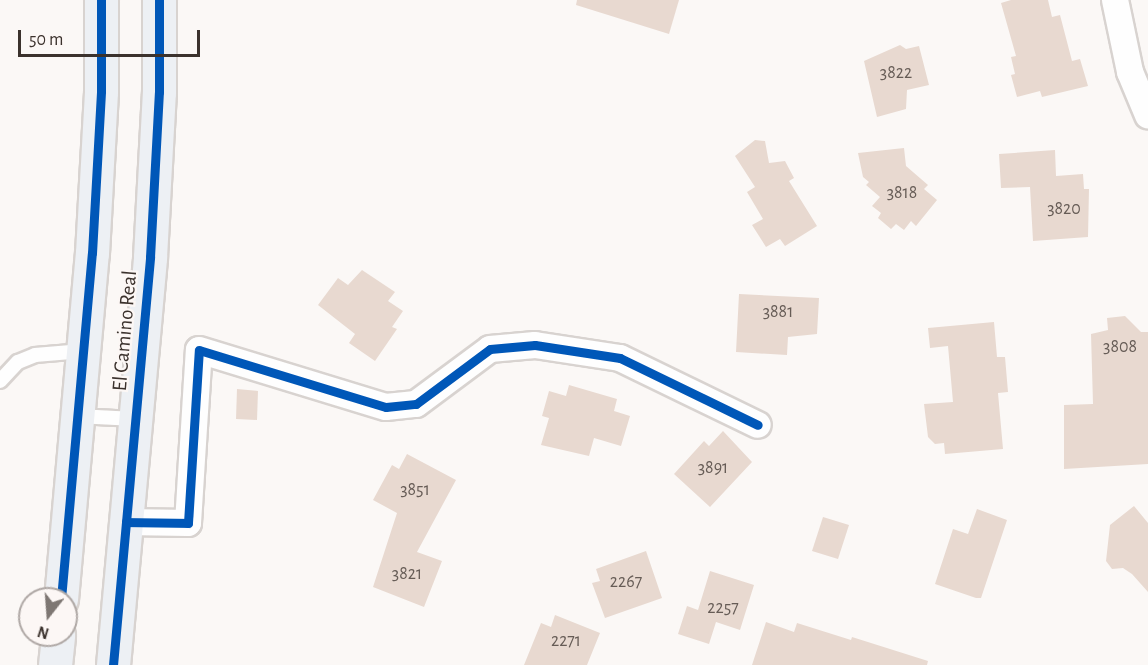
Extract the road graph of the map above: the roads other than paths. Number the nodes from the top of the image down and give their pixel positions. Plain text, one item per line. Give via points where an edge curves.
1 (101, 0) edge
2 (159, 0) edge
3 (1115, 0) edge
4 (1148, 115) edge
5 (83, 351) junction
6 (0, 381) edge
7 (77, 416) junction
8 (135, 420) junction
9 (758, 425) dead end
10 (126, 522) junction
11 (62, 587) edge
12 (57, 647) edge
13 (55, 665) edge
14 (113, 665) edge

1 - 5 main road, El Camino Real via 101,91
2 - 8 main road, El Camino Real via 159,104
3 - 4 street via 1130,72
5 - 6 lane via 34,355 18,362
5 - 7 main road, El Camino Real
7 - 8 lane
7 - 11 main road, El Camino Real
8 - 10 main road, El Camino Real
9 - 10 street via 620,358 535,345 490,349 416,404 386,407 199,350 188,523
10 - 14 main road, El Camino Real
12 - 13 main road

